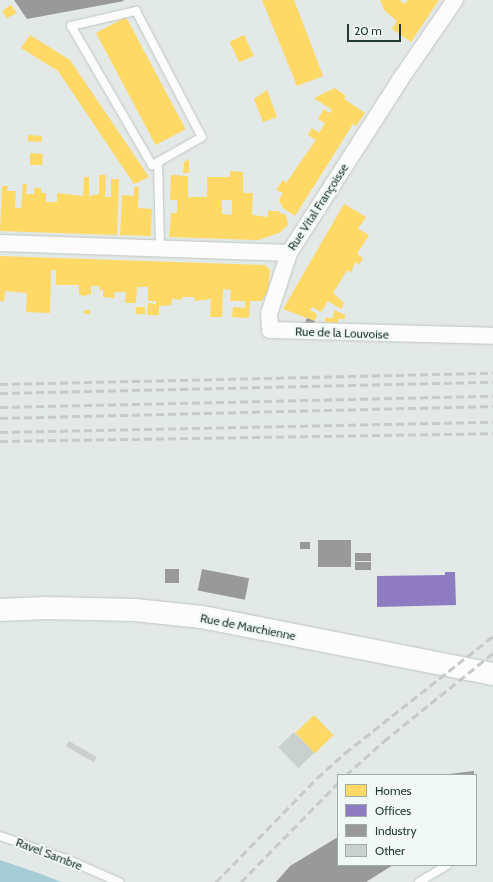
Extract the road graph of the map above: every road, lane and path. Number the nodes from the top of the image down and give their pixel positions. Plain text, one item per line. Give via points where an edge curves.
1 (454, 0) edge
2 (158, 162) junction
3 (0, 242) edge
4 (160, 248) junction
5 (289, 253) junction
6 (493, 336) edge
7 (0, 610) edge
8 (493, 674) edge
9 (0, 836) edge
10 (445, 866) edge
11 (119, 882) edge
12 (419, 882) edge

1 - 5 street, Rue Vital Françoisse
2 - 2 lane via 202,137 136,11 71,26 152,165
2 - 4 lane
3 - 4 street, Rue Vital Françoisse
4 - 5 street, Rue Vital Françoisse
5 - 6 street, Rue de la Louvoise via 269,314 270,330
7 - 8 main road, Rue de Marchienne via 135,610 202,617
9 - 11 lane, Ravel Sambre via 66,859
10 - 12 lane

